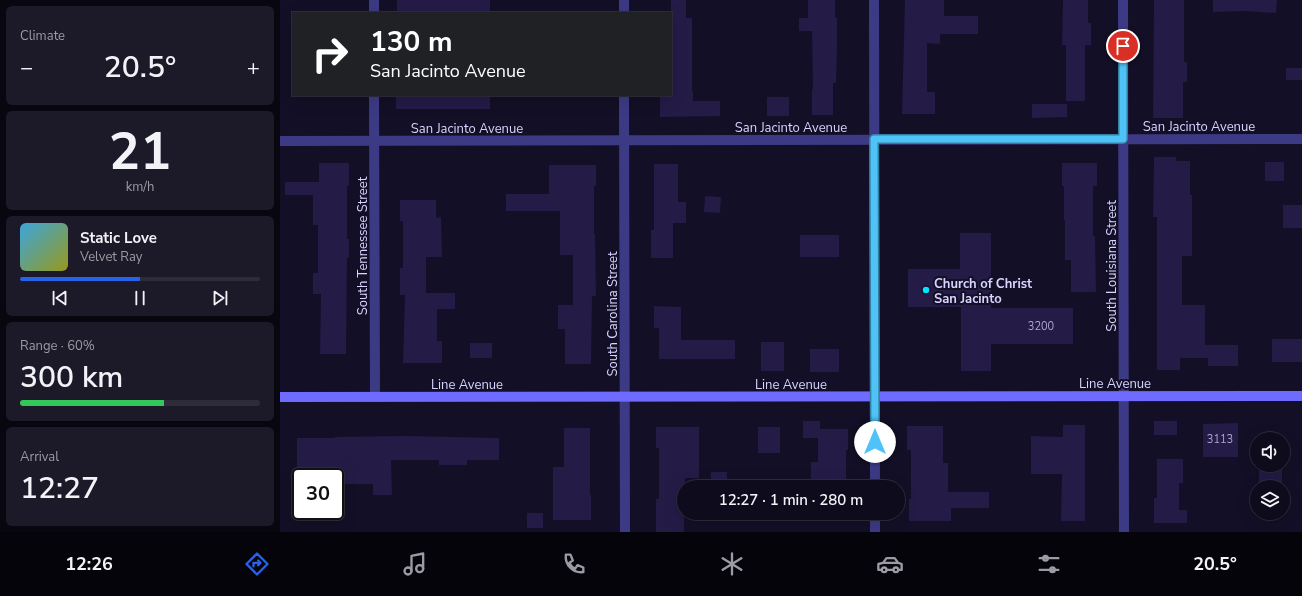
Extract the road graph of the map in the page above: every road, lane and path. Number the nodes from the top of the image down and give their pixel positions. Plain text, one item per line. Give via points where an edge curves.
1 (374, 0) edge
2 (624, 0) edge
3 (874, 0) edge
4 (1123, 0) edge
5 (374, 12) edge
6 (624, 12) edge
7 (374, 96) edge
8 (624, 96) edge
9 (874, 139) junction
10 (1123, 139) junction
11 (1302, 139) edge
12 (624, 140) junction
13 (280, 141) edge
14 (374, 141) junction
15 (874, 396) junction
16 (1124, 396) junction
17 (1302, 396) edge
18 (280, 397) edge
19 (375, 397) junction
20 (625, 397) junction
21 (875, 480) edge
22 (875, 520) edge
23 (625, 532) edge
24 (875, 532) edge
25 (1124, 532) edge

1 - 5 street
2 - 6 street
3 - 9 street
4 - 10 street, South Louisiana Street
7 - 14 street, South Tennessee Street
8 - 12 street, South Carolina Street
9 - 10 street, San Jacinto Avenue
9 - 12 street, San Jacinto Avenue
9 - 15 street
10 - 11 street, San Jacinto Avenue
10 - 16 street, South Louisiana Street
12 - 14 street, San Jacinto Avenue
12 - 20 street, South Carolina Street
13 - 14 street, San Jacinto Avenue
14 - 19 street, South Tennessee Street
15 - 16 main road, Line Avenue
15 - 20 main road, Line Avenue
15 - 21 street
16 - 17 main road, Line Avenue
16 - 25 street, South Louisiana Street
18 - 19 main road, Line Avenue
19 - 20 main road, Line Avenue
20 - 23 street, South Carolina Street
22 - 24 street

